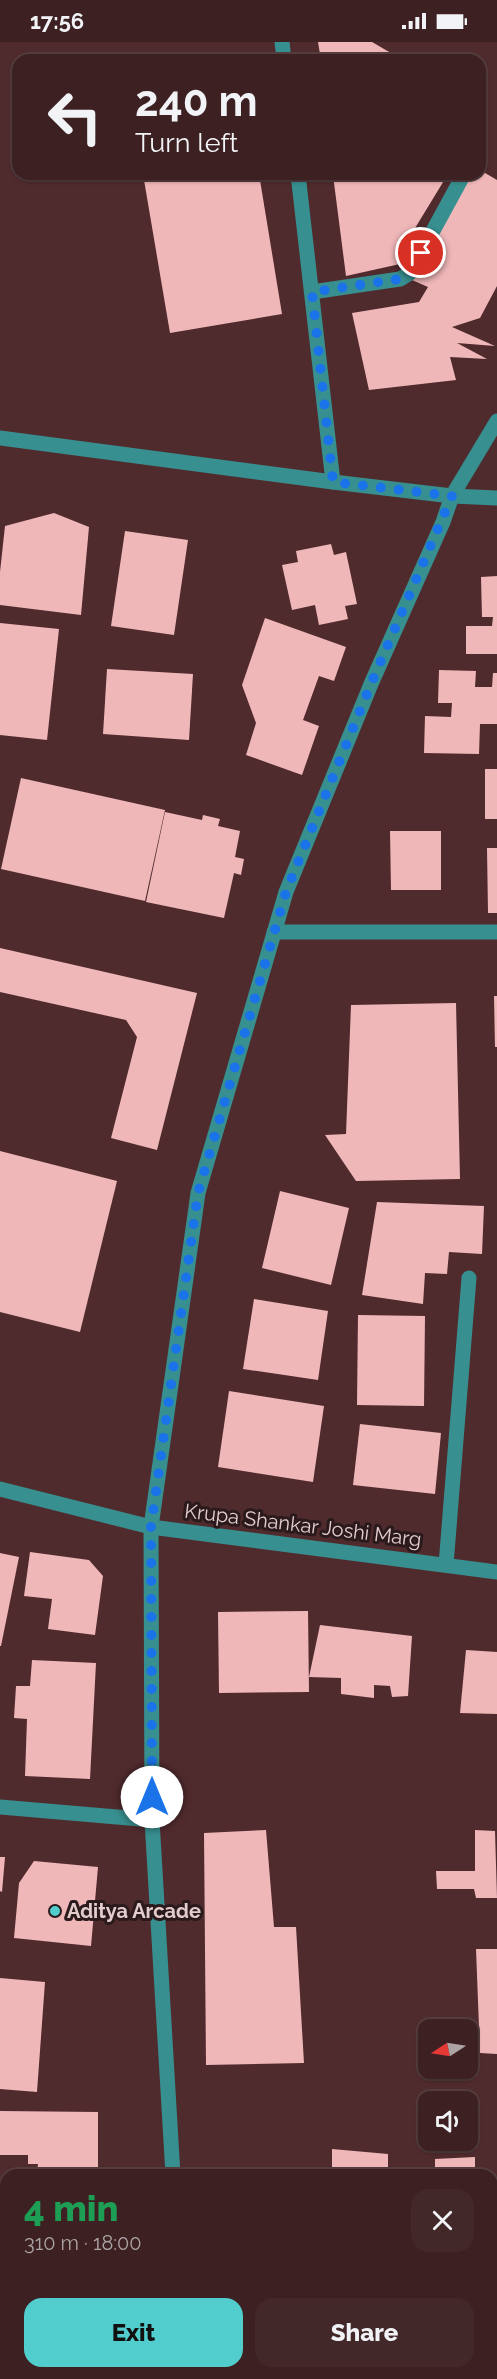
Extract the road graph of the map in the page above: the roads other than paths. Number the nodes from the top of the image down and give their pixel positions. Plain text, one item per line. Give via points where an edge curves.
1 (299, 180) edge
2 (461, 180) edge
3 (312, 292) junction
4 (497, 421) edge
5 (0, 438) edge
6 (333, 482) junction
7 (452, 496) junction
8 (497, 498) edge
9 (274, 932) junction
10 (497, 932) edge
11 (469, 1278) dead end
12 (0, 1489) edge
13 (151, 1527) junction
14 (446, 1565) junction
15 (497, 1572) edge
16 (0, 1807) edge
17 (152, 1820) junction
18 (173, 2169) edge

1 - 3 street
2 - 3 street via 410,273 400,279
3 - 6 street
4 - 7 street
5 - 6 street
6 - 7 street
7 - 8 street
7 - 9 street via 362,705 286,892
9 - 10 street
9 - 13 street via 198,1193
11 - 14 street
12 - 13 street, Krupa Shankar Joshi Marg
13 - 14 street, Krupa Shankar Joshi Marg
13 - 17 street
14 - 15 street, Krupa Shankar Joshi Marg
16 - 17 street
17 - 18 street

